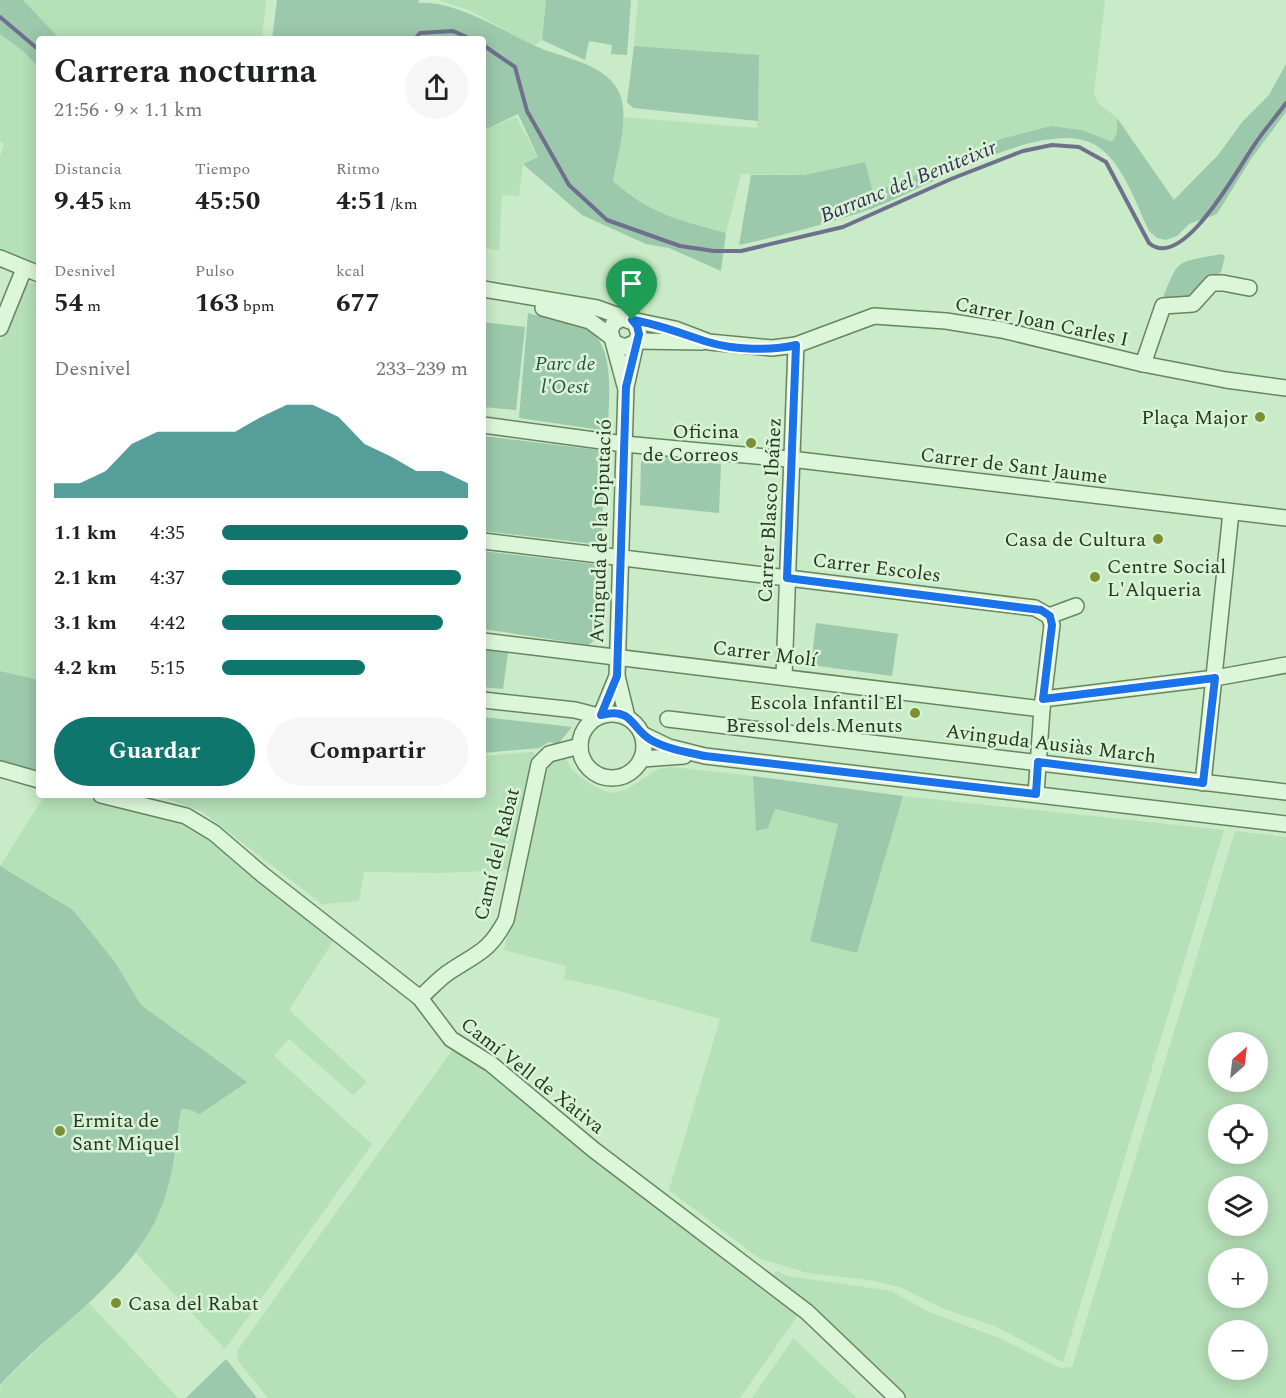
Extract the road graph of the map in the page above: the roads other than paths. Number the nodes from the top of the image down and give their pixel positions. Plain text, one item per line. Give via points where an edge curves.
1 (0, 258) edge
2 (32, 271) edge
3 (1249, 288) dead end
4 (486, 290) edge
5 (515, 296) junction
6 (630, 319) junction
7 (0, 328) edge
8 (613, 340) junction
9 (636, 342) junction
10 (709, 342) junction
11 (796, 345) junction
12 (1143, 364) junction
13 (626, 387) junction
14 (1286, 388) edge
15 (486, 425) edge
16 (624, 444) junction
17 (791, 459) junction
18 (1231, 512) junction
19 (1286, 518) edge
20 (486, 541) edge
21 (620, 557) junction
22 (787, 578) junction
23 (1076, 606) dead end
24 (1050, 616) junction
25 (486, 641) edge
26 (617, 657) junction
27 (1286, 665) edge
28 (617, 676) junction
29 (784, 676) junction
30 (1215, 678) junction
31 (486, 700) edge
32 (1043, 704) junction
33 (599, 716) junction
34 (627, 717) junction
35 (668, 719) dead end
36 (642, 734) junction
37 (580, 746) junction
38 (705, 756) junction
39 (642, 759) junction
40 (1038, 762) junction
41 (0, 769) edge
42 (36, 779) edge
43 (1203, 783) junction
44 (1286, 792) edge
45 (1036, 794) junction
46 (114, 798) edge
47 (1286, 824) edge
48 (420, 998) junction
49 (897, 1398) edge

1 - 2 street
2 - 7 street
3 - 12 street via 1216,283 1193,304 1163,306
4 - 5 street
5 - 6 street, Carrer Joan Carles I via 597,308
5 - 8 street via 590,321
6 - 8 street via 614,322
6 - 9 street via 639,330
6 - 10 street, Carrer Joan Carles I
8 - 9 street via 626,347
8 - 13 street, Avinguda de la Diputació
9 - 10 street, Carrer Joan Carles I
9 - 13 street, Avinguda de la Diputació
10 - 11 street, Carrer Joan Carles I via 754,347
11 - 12 street, Carrer Joan Carles I via 852,322 881,315 987,327
11 - 17 street, Carrer Blasco Ibáñez
12 - 14 street, Carrer Joan Carles I
13 - 16 street, Avinguda de la Diputació
15 - 16 street, Carrer de Sant Jaume
16 - 17 street, Carrer de Sant Jaume
16 - 21 street, Avinguda de la Diputació
17 - 18 street, Carrer de Sant Jaume
17 - 22 street, Carrer Blasco Ibáñez
18 - 19 street, Carrer de Sant Jaume
18 - 30 street
20 - 21 street, Carrer Escoles
21 - 22 street, Carrer Escoles
21 - 26 street, Avinguda de la Diputació
22 - 24 street, Carrer Escoles via 1035,608
22 - 29 street, Carrer Blasco Ibáñez
23 - 24 street
24 - 32 street
25 - 26 street, Carrer Molí
26 - 28 street, Avinguda de la Diputació
26 - 29 street, Carrer Molí
27 - 30 street, Carrer Molí
28 - 33 street
28 - 34 street
29 - 32 street, Carrer Molí
30 - 32 street, Carrer Molí
30 - 43 street
31 - 33 street
32 - 40 street
33 - 34 street via 614,713
33 - 37 street via 585,728
34 - 36 street
35 - 40 street, Avinguda Ausiàs March
36 - 38 street via 669,747
36 - 39 street
37 - 39 street via 590,769 606,777 623,776
37 - 48 street, Camí del Rabat via 549,754 539,765 506,920 493,943 450,971
38 - 39 street
38 - 45 street
40 - 43 street, Avinguda Ausiàs March
40 - 45 street
41 - 42 street
43 - 44 street, Avinguda Ausiàs March
45 - 47 street
46 - 48 street, Camí Vell de Xàtiva via 186,816 206,828
48 - 49 street, Camí Vell de Xàtiva via 451,1039 491,1064 594,1150 807,1312

